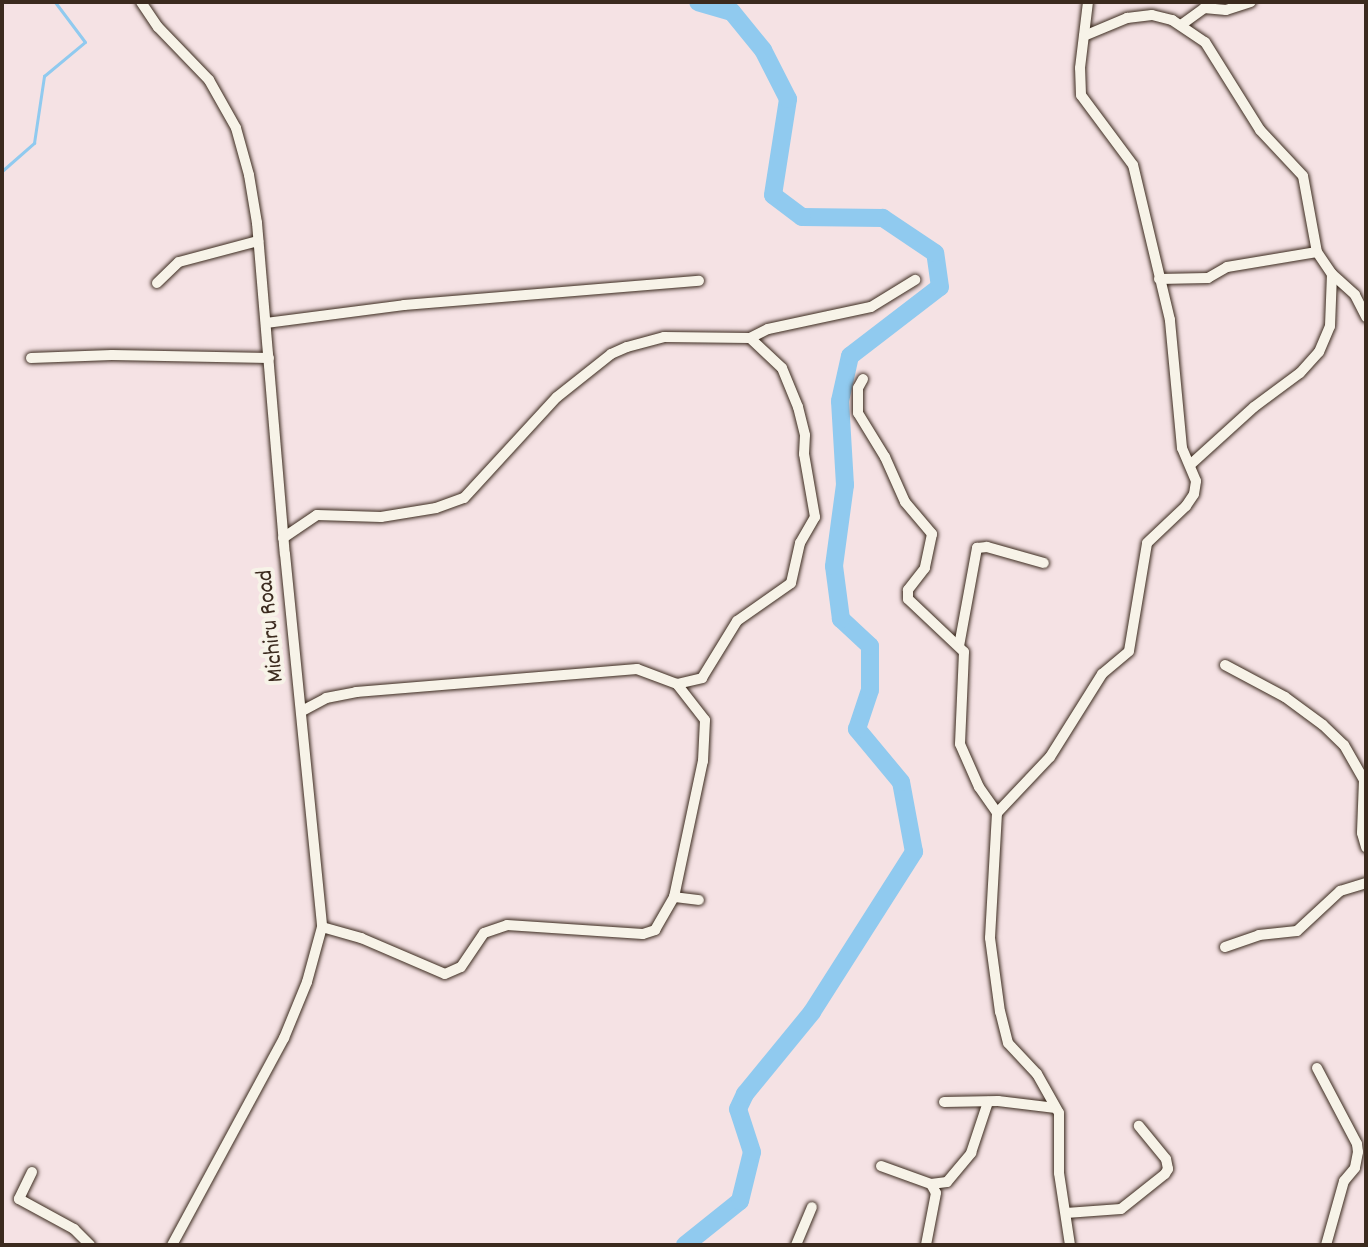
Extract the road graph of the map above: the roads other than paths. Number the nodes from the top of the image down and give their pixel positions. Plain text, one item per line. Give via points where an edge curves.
1 (141, 2) edge
2 (1088, 2) edge
3 (1251, 2) edge
4 (1181, 25) junction
5 (1084, 36) junction
6 (258, 241) junction
7 (1317, 252) junction
8 (1332, 274) junction
9 (1159, 279) junction
10 (915, 280) dead end
11 (699, 281) dead end
12 (157, 283) dead end
13 (1366, 317) edge
14 (266, 323) junction
15 (750, 338) junction
16 (31, 358) dead end
17 (269, 358) junction
18 (863, 379) dead end
19 (1190, 465) junction
20 (283, 538) junction
21 (1044, 563) dead end
22 (959, 646) junction
23 (1225, 665) dead end
24 (677, 684) junction
25 (302, 711) junction
26 (997, 813) junction
27 (1366, 847) edge
28 (1366, 883) edge
29 (674, 897) junction
30 (699, 900) dead end
31 (322, 927) junction
32 (1225, 947) dead end
33 (1317, 1068) dead end
34 (944, 1102) dead end
35 (988, 1102) junction
36 (1056, 1108) junction
37 (1139, 1126) dead end
38 (881, 1166) dead end
39 (32, 1172) dead end
40 (931, 1184) junction
41 (812, 1207) dead end
42 (1066, 1213) junction
43 (90, 1245) edge
44 (172, 1245) edge
45 (796, 1245) edge
46 (926, 1245) edge
47 (1070, 1245) edge
48 (1326, 1245) edge

1 - 6 street, Michiru Road via 209,80 236,128
2 - 5 street
3 - 4 street via 1226,10 1204,8
4 - 5 street via 1137,15
4 - 7 street via 1216,55 1260,130 1303,176
5 - 9 street via 1081,95 1133,165
6 - 12 street via 179,262
6 - 14 street, Michiru Road
7 - 8 street
7 - 9 street via 1227,267 1208,278
8 - 13 street via 1355,295
8 - 19 street via 1330,326 1319,352
9 - 19 street via 1175,349 1182,448
10 - 15 street via 871,307 768,329
11 - 14 street via 404,305
14 - 17 street, Michiru Road
15 - 20 street via 664,337 611,354 557,397 464,498 381,517 317,515
15 - 24 street via 782,368 798,407 815,517 800,543 785,591 737,621 702,678
16 - 17 street
17 - 20 street, Michiru Road
18 - 22 street via 858,413 905,502 932,534 925,568 908,590 908,599
19 - 26 street via 1194,494 1144,552 1129,651 1102,674 1050,757
20 - 25 street, Michiru Road
21 - 22 street via 977,548
22 - 26 street via 966,658 960,744
23 - 27 street via 1285,697 1344,745 1364,780
24 - 25 street via 637,669 356,692 326,698
24 - 29 street via 705,720 703,761
25 - 31 street, Michiru Road
26 - 36 street via 990,947 1003,1033 1037,1074
28 - 32 street via 1340,891 1297,931 1259,935
29 - 30 street
29 - 31 street via 650,933 507,925 491,929 453,973 445,974
31 - 44 street, Michiru Road via 284,1038
33 - 48 street via 1358,1152
34 - 35 street
35 - 36 street
35 - 40 street via 971,1153 947,1182
36 - 42 street
37 - 42 street via 1166,1159 1165,1174 1121,1209
38 - 40 street
39 - 43 street via 19,1199 74,1229
40 - 46 street via 937,1205
41 - 45 street
42 - 47 street

